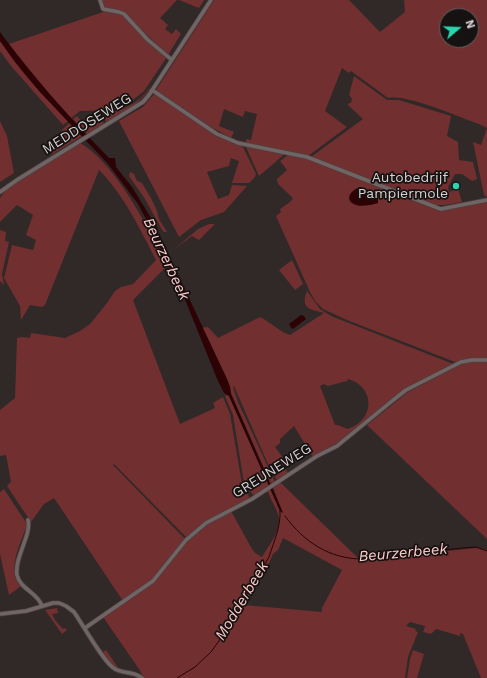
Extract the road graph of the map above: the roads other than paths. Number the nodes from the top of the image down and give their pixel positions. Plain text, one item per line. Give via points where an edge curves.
1 (100, 0) edge
2 (211, 0) edge
3 (172, 60) junction
4 (152, 90) junction
5 (0, 192) edge
6 (487, 200) edge
7 (487, 360) edge
8 (28, 520) dead end
9 (42, 606) junction
10 (0, 614) edge
11 (85, 628) junction
12 (142, 678) edge

1 - 3 street via 103,9 124,14 148,40
2 - 3 street, MEDDOSEWEG
3 - 4 street, MEDDOSEWEG
4 - 5 street, MEDDOSEWEG via 136,108
4 - 6 street via 217,134 238,143 307,157 441,209
7 - 11 street, GREUNEWEG via 456,364 406,390 343,442 252,499 206,523 182,545 154,581
8 - 9 street via 29,529 19,556 17,575 23,587 41,602
9 - 10 street
9 - 11 street via 59,603 66,606 74,612
11 - 12 street via 108,663 116,670 136,674

